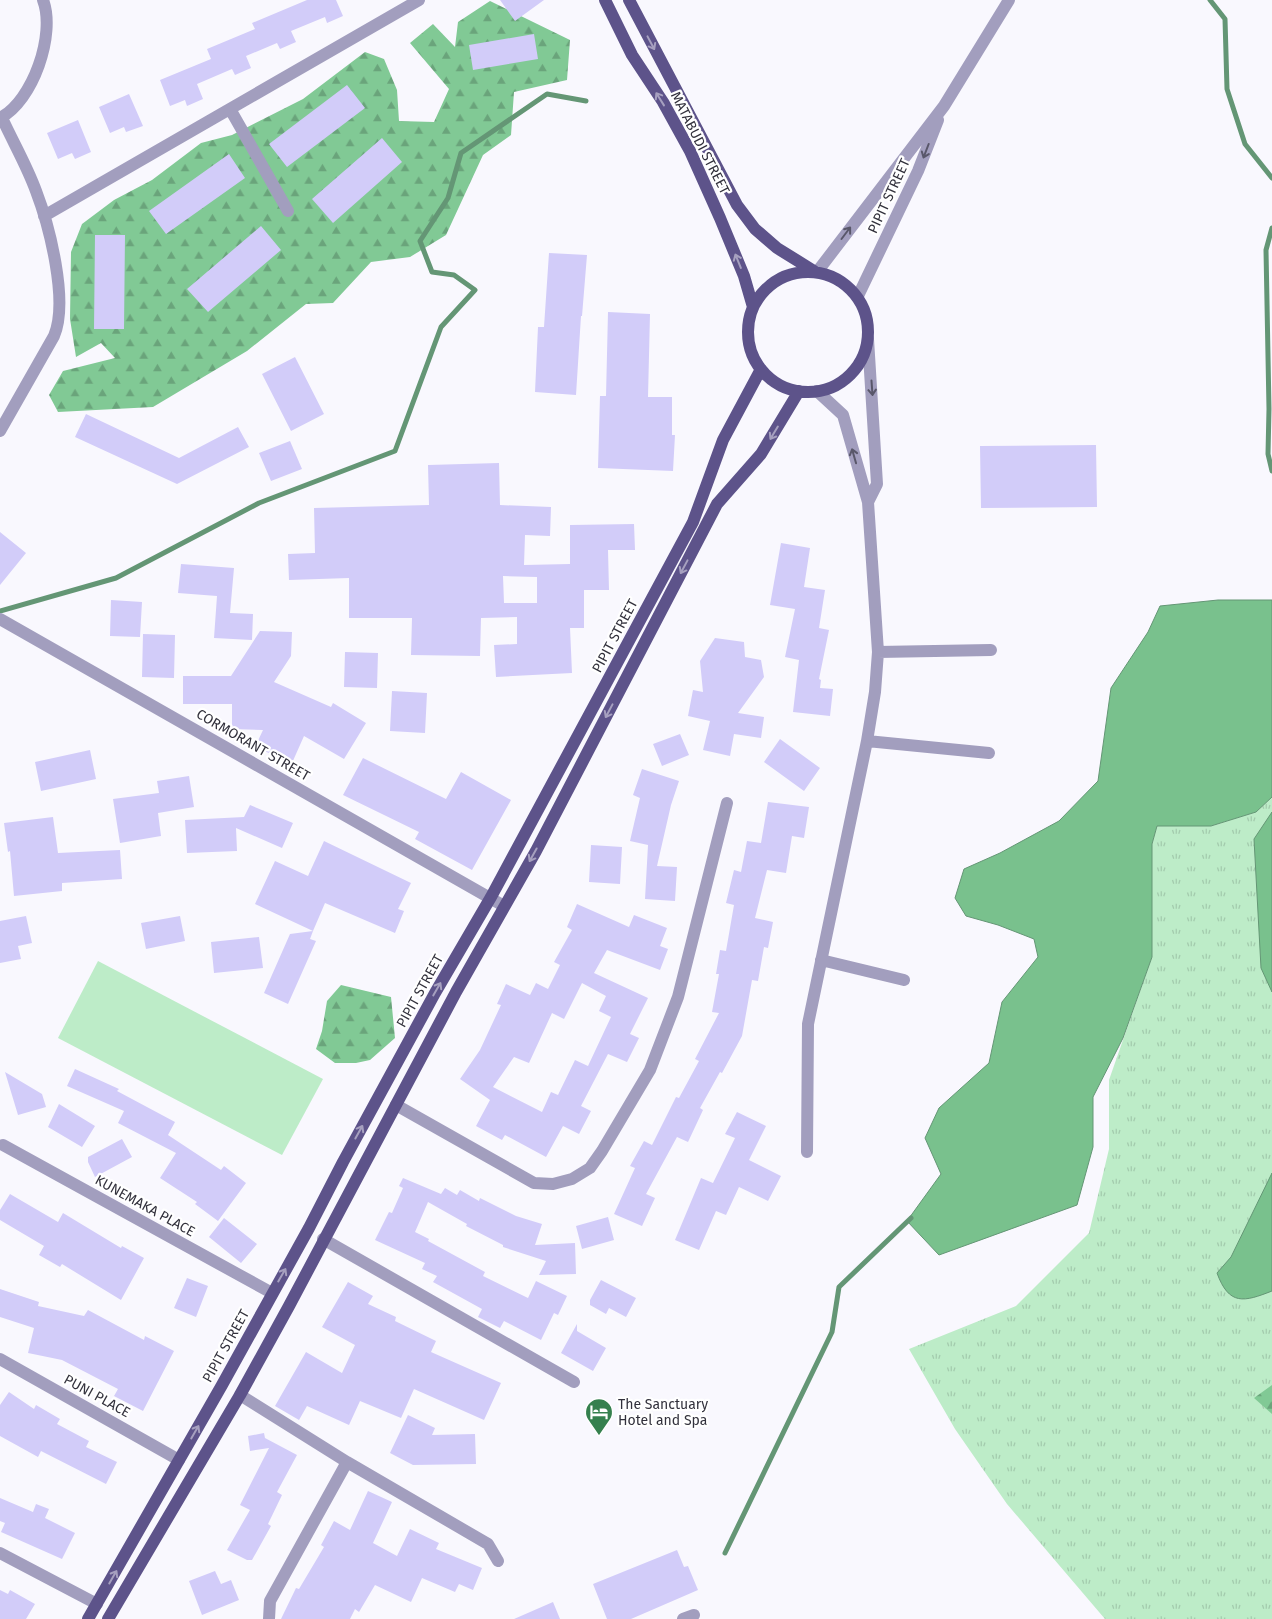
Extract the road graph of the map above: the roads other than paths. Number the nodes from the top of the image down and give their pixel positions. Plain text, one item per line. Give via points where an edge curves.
1 (43, 0) edge
2 (419, 0) edge
3 (604, 0) edge
4 (629, 0) edge
5 (1008, 0) edge
6 (944, 106) junction
7 (230, 109) junction
8 (1, 118) edge
9 (288, 211) dead end
10 (44, 216) junction
11 (816, 272) junction
12 (858, 296) junction
13 (753, 307) junction
14 (868, 339) junction
15 (761, 368) junction
16 (799, 391) junction
17 (817, 391) junction
18 (0, 431) edge
19 (868, 502) junction
20 (0, 619) edge
21 (991, 650) dead end
22 (878, 652) junction
23 (867, 741) junction
24 (989, 753) dead end
25 (727, 803) dead end
26 (491, 897) junction
27 (504, 906) junction
28 (821, 960) junction
29 (904, 980) dead end
30 (396, 1105) junction
31 (2, 1145) dead end
32 (807, 1152) dead end
33 (323, 1239) junction
34 (272, 1293) junction
35 (0, 1359) edge
36 (574, 1382) dead end
37 (240, 1394) junction
38 (179, 1460) junction
39 (347, 1462) junction
40 (0, 1553) edge
41 (498, 1561) dead end
42 (97, 1604) junction
43 (88, 1619) edge
44 (108, 1619) edge
45 (269, 1619) edge

1 - 8 street via 46,29 43,54 20,100
2 - 7 street
13 -> 3 main road, MATABUDI STREET via 744,276 690,151
4 -> 11 main road, MATABUDI STREET via 737,205 754,229 776,248
5 - 6 street, PIPIT STREET
11 -> 6 street, PIPIT STREET
6 -> 12 street, PIPIT STREET via 918,171
7 - 9 street
7 - 10 street
8 - 10 street via 36,190
10 - 18 street via 56,268 58,327
11 - 12 main road via 832,276
11 - 13 main road via 785,276 761,294
12 - 14 main road via 865,310
13 - 15 main road via 748,339 752,355
14 - 17 main road via 863,358 852,374 836,385
14 -> 19 street via 877,484
15 - 16 main road via 784,387
15 - 26 main road, PIPIT STREET via 723,440 693,522
16 - 17 main road
16 -> 27 main road, PIPIT STREET via 761,454 717,504 536,851
19 -> 17 street via 843,415
19 - 22 street
20 - 26 street, CORMORANT STREET
21 - 22 street
22 - 23 street
23 - 24 street
23 - 28 street
25 - 30 street via 678,997 650,1070 590,1168 572,1179 553,1184 534,1183
26 - 27 street, CORMORANT STREET
34 -> 26 main road, PIPIT STREET via 434,993
27 - 30 main road, PIPIT STREET
28 - 29 street
28 - 32 street via 808,1024
30 - 33 main road, PIPIT STREET
31 - 34 street, KUNEMAKA PLACE
33 - 36 street
33 - 37 main road, PIPIT STREET
38 -> 34 main road, PIPIT STREET
35 - 38 street, PUNI PLACE
37 - 39 street
37 - 44 main road, PIPIT STREET
42 -> 38 main road, PIPIT STREET
39 - 41 street via 488,1544
39 - 45 street via 270,1601
40 - 42 street
42 - 43 main road, PIPIT STREET

